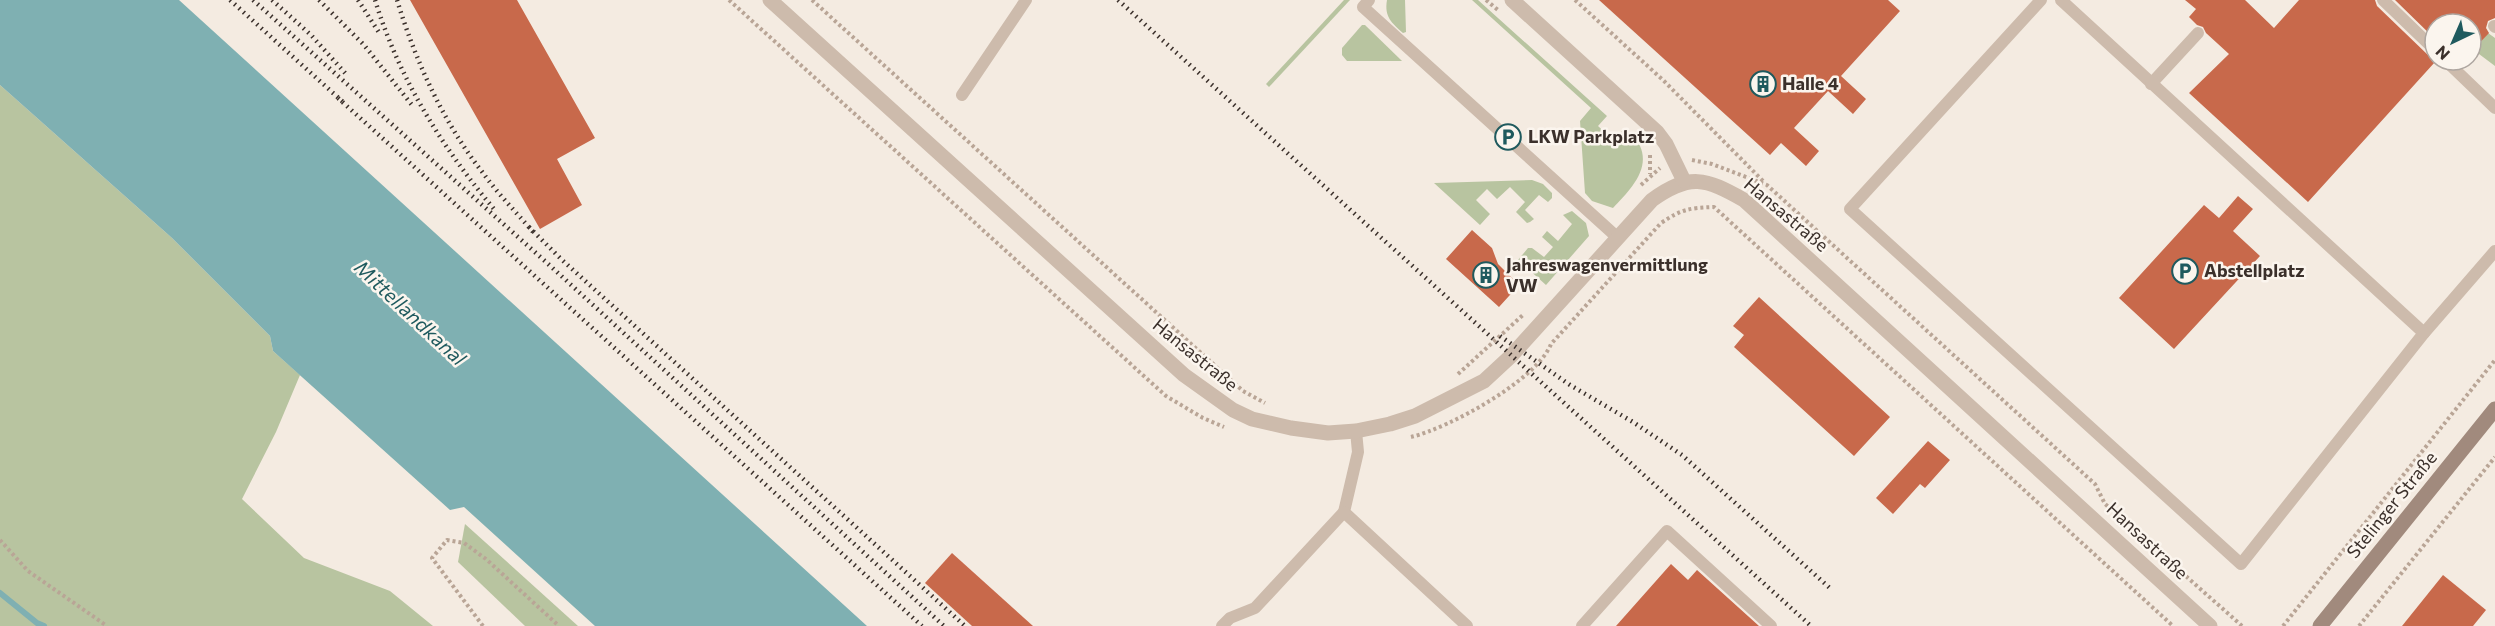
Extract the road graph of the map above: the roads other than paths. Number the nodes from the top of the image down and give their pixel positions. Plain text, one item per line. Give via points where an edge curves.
1 (770, 0) edge
2 (1026, 0) edge
3 (1369, 0) edge
4 (1512, 0) edge
5 (2041, 0) edge
6 (2061, 0) edge
7 (2383, 0) edge
8 (2198, 33) dead end
9 (2423, 38) edge
10 (2458, 72) edge
11 (2151, 84) junction
12 (962, 95) dead end
13 (2495, 108) edge
14 (1684, 181) junction
15 (1618, 238) junction
16 (2495, 251) edge
17 (2424, 333) junction
18 (2495, 409) edge
19 (1356, 431) junction
20 (1344, 512) junction
21 (1222, 626) edge
22 (1467, 626) edge
23 (1582, 626) edge
24 (1771, 626) edge
25 (2210, 626) edge
26 (2320, 626) edge

1 - 19 street, Hansastraße via 1218,402 1252,419 1291,428 1328,433
2 - 12 lane
3 - 15 lane via 1363,7
4 - 14 street via 1657,132
5 - 17 lane via 1850,209 2241,564
6 - 11 lane
7 - 9 lane
8 - 11 lane
10 - 13 lane
11 - 17 lane
14 - 15 street, Hansastraße via 1652,200
14 - 25 street, Hansastraße via 1715,184 1744,200
15 - 19 street, Hansastraße via 1484,381 1415,416
16 - 17 lane
18 - 26 main road, Stelinger Straße
19 - 20 lane via 1358,452
20 - 21 lane via 1255,608 1230,618
20 - 22 lane
23 - 24 lane via 1667,531

